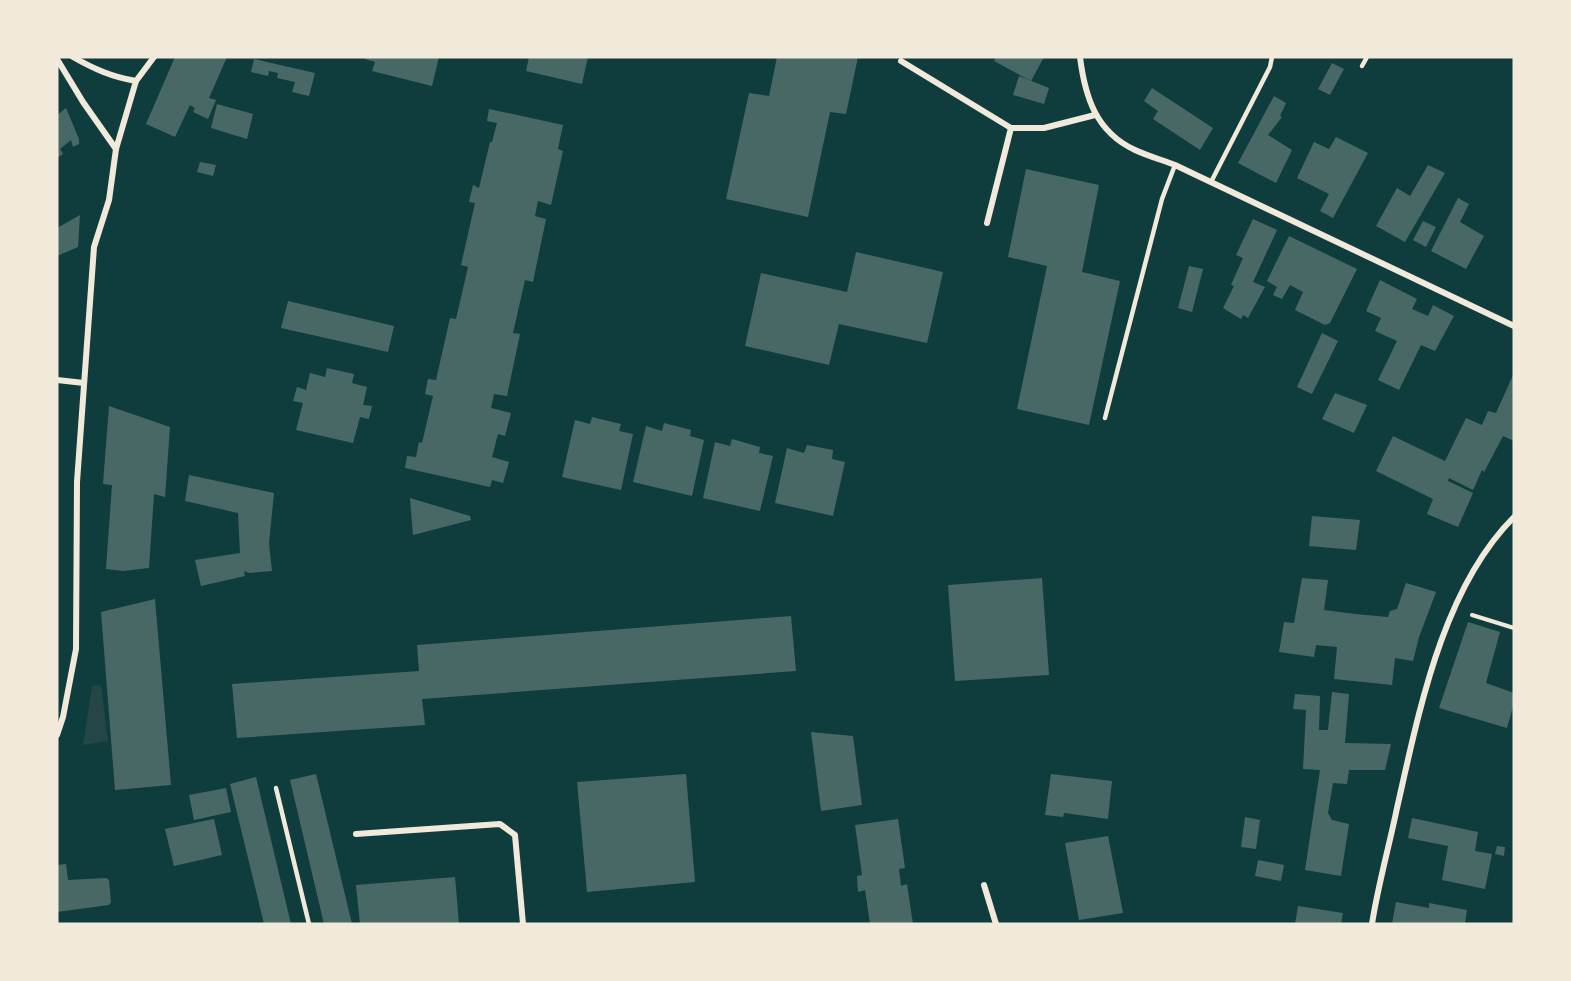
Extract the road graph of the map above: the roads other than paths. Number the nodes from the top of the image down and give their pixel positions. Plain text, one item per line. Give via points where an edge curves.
1 (73, 57) edge
2 (154, 57) edge
3 (1080, 57) edge
4 (1272, 57) edge
5 (1367, 57) edge
6 (57, 59) edge
7 (901, 61) dead end
8 (1362, 66) dead end
9 (136, 81) junction
10 (1095, 115) junction
11 (1011, 128) junction
12 (116, 149) junction
13 (1175, 165) junction
14 (1211, 182) junction
15 (987, 223) dead end
16 (1514, 326) edge
17 (57, 380) edge
18 (84, 383) junction
19 (1105, 418) dead end
20 (1514, 517) edge
21 (57, 735) edge
22 (276, 788) dead end
23 (356, 834) dead end
24 (984, 885) dead end
25 (309, 924) edge
26 (523, 924) edge
27 (996, 924) edge
28 (1372, 924) edge

1 - 9 street via 102,73
2 - 9 street
3 - 10 street via 1083,83
4 - 14 lane
5 - 8 lane
6 - 12 street
7 - 11 street
9 - 12 street
10 - 11 street via 1044,128
10 - 13 street via 1112,135 1134,150
11 - 15 street
12 - 18 street via 109,200 94,247
13 - 14 street
13 - 19 lane via 1162,199
14 - 16 street
17 - 18 street
18 - 21 street via 77,482 76,649
20 - 28 street via 1478,562 1455,604 1425,693
22 - 25 lane
23 - 26 street via 500,824 515,836
24 - 27 street

